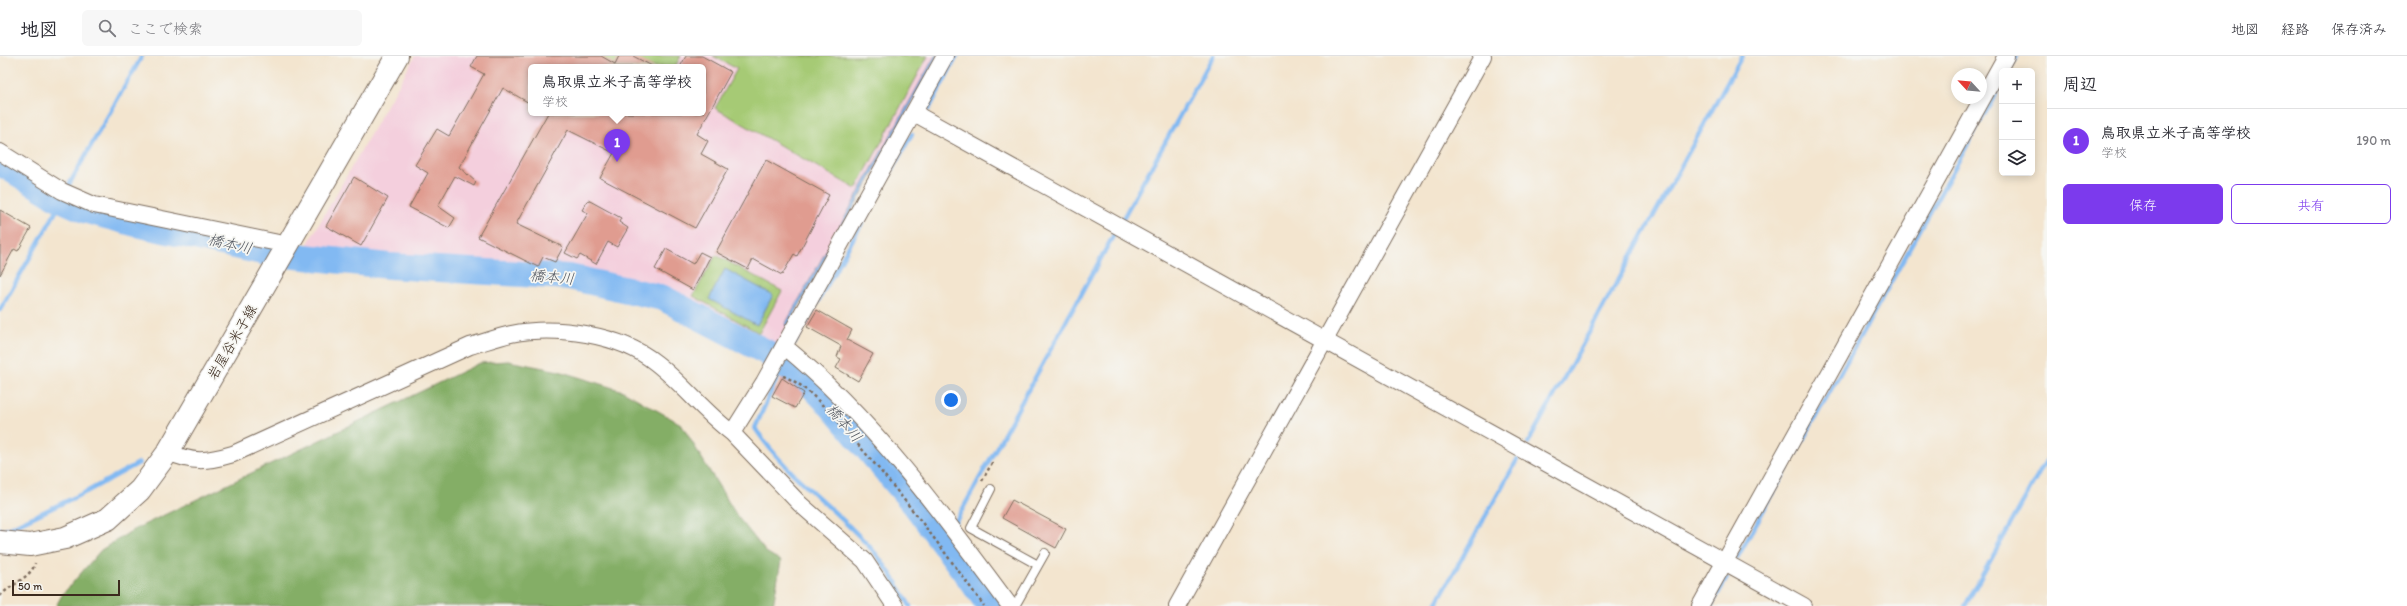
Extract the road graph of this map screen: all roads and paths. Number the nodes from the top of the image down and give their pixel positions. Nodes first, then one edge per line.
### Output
1 (397, 56) edge
2 (945, 56) edge
3 (1483, 56) edge
4 (2006, 56) edge
5 (914, 113) junction
6 (0, 152) edge
7 (283, 252) junction
8 (1324, 341) junction
9 (783, 348) junction
10 (771, 370) junction
11 (732, 433) junction
12 (168, 452) junction
13 (991, 489) dead end
14 (0, 542) edge
15 (38, 543) junction
16 (1045, 553) dead end
17 (1724, 561) junction
18 (1038, 565) junction
19 (0, 596) edge
20 (895, 606) edge
21 (984, 606) edge
22 (1010, 606) edge
23 (1015, 606) edge
24 (1177, 606) edge
25 (1700, 606) edge
26 (1804, 606) edge

1 - 7 main road, 岩屋谷米子線
2 - 5 street
3 - 8 street
4 - 17 street
5 - 8 street
5 - 9 street
6 - 7 street
7 - 12 main road, 岩屋谷米子線
8 - 17 street
8 - 24 street
9 - 10 street
9 - 22 street
10 - 11 street
10 - 21 path
11 - 12 street
11 - 20 street
12 - 15 main road, 岩屋谷米子線
13 - 18 lane
14 - 15 main road, 岩屋谷米子線
15 - 19 path
16 - 18 lane
17 - 25 street
17 - 26 street
18 - 23 lane

